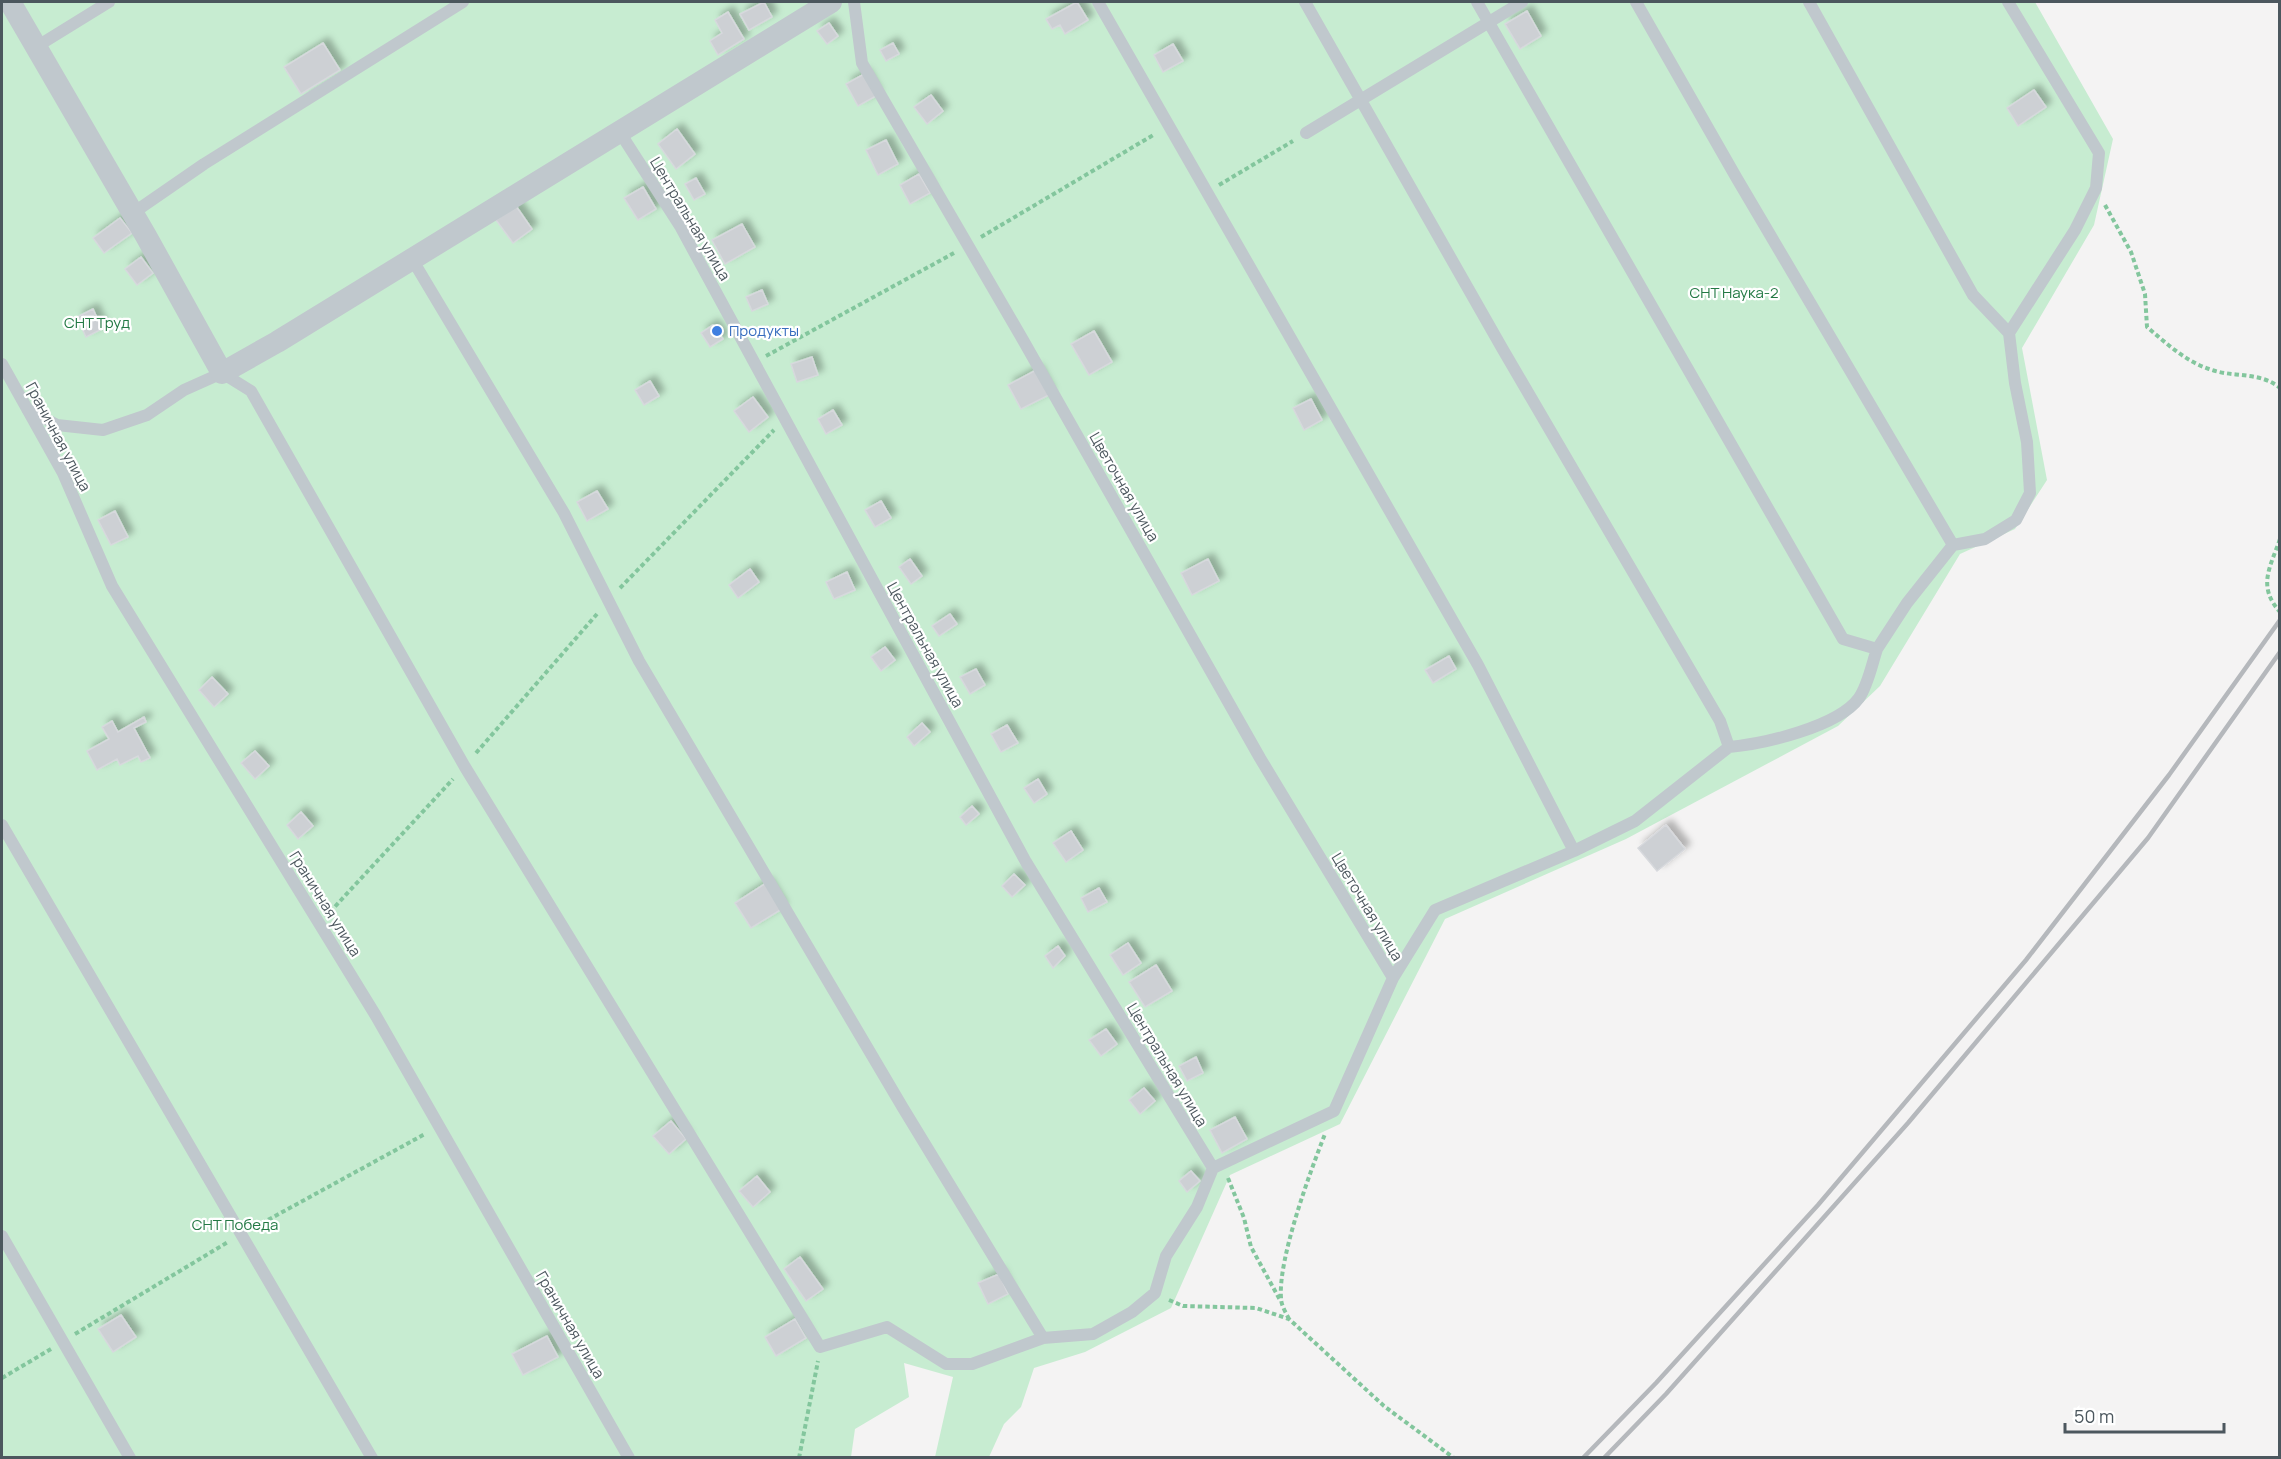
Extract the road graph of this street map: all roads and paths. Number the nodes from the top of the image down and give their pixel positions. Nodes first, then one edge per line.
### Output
1 (10, 2) edge
2 (109, 2) edge
3 (463, 2) edge
4 (831, 2) edge
5 (855, 2) edge
6 (1098, 2) edge
7 (1305, 2) edge
8 (1477, 2) edge
9 (1522, 2) edge
10 (1636, 2) edge
11 (1809, 2) edge
12 (2008, 2) edge
13 (1489, 22) junction
14 (36, 47) junction
15 (1361, 100) junction
16 (1169, 126) junction
17 (619, 131) junction
18 (1306, 134) joint
19 (2096, 188) junction
20 (1208, 192) junction
21 (133, 213) junction
22 (968, 245) junction
23 (412, 259) junction
24 (2008, 333) junction
25 (754, 363) junction
26 (2, 364) edge
27 (222, 373) junction
28 (2280, 388) edge
29 (27, 409) junction
30 (2280, 539) edge
31 (1953, 545) junction
32 (2280, 612) edge
33 (1877, 649) junction
34 (1730, 747) junction
35 (465, 767) junction
36 (2, 825) edge
37 (1574, 851) junction
38 (319, 923) junction
39 (1393, 978) junction
40 (1334, 1111) junction
41 (439, 1126) junction
42 (1213, 1168) junction
43 (242, 1234) junction
44 (2, 1236) edge
45 (1155, 1293) junction
46 (1281, 1300) junction
47 (1289, 1319) junction
48 (1043, 1338) junction
49 (62, 1342) junction
50 (820, 1347) junction
51 (2, 1378) edge
52 (130, 1458) edge
53 (372, 1458) edge
54 (629, 1458) edge
55 (799, 1458) edge
56 (1454, 1458) edge

1 - 14 street
2 - 14 lane
3 - 21 lane
4 - 17 street
5 - 22 lane, Цветочная улица
6 - 16 lane
7 - 15 lane
8 - 13 lane
9 - 13 lane
10 - 31 lane
11 - 24 lane
12 - 19 lane
13 - 15 lane
13 - 33 lane
14 - 21 street
15 - 18 lane
15 - 34 lane
16 - 20 lane
16 - 22 path
17 - 23 street
17 - 25 lane, Центральная улица
18 - 20 path
19 - 24 lane
19 - 28 path
20 - 37 lane
21 - 27 street
22 - 25 path
22 - 39 lane, Цветочная улица
23 - 27 street
23 - 48 lane
24 - 31 lane
25 - 42 lane, Центральная улица
26 - 29 lane, Граничная улица
27 - 29 lane
27 - 35 lane
29 - 38 lane, Граничная улица
30 - 32 path
31 - 33 lane
33 - 34 lane
34 - 37 lane
35 - 38 path
35 - 50 lane
36 - 43 lane
37 - 39 lane
38 - 41 lane, Граничная улица
39 - 40 lane
40 - 42 lane
40 - 46 path
41 - 43 path
41 - 54 lane, Граничная улица
42 - 45 lane
42 - 46 path
43 - 49 path
43 - 53 lane
44 - 49 lane
45 - 47 path
45 - 48 lane
46 - 47 path
47 - 56 path
48 - 50 lane
49 - 51 path
49 - 52 lane
50 - 55 path

